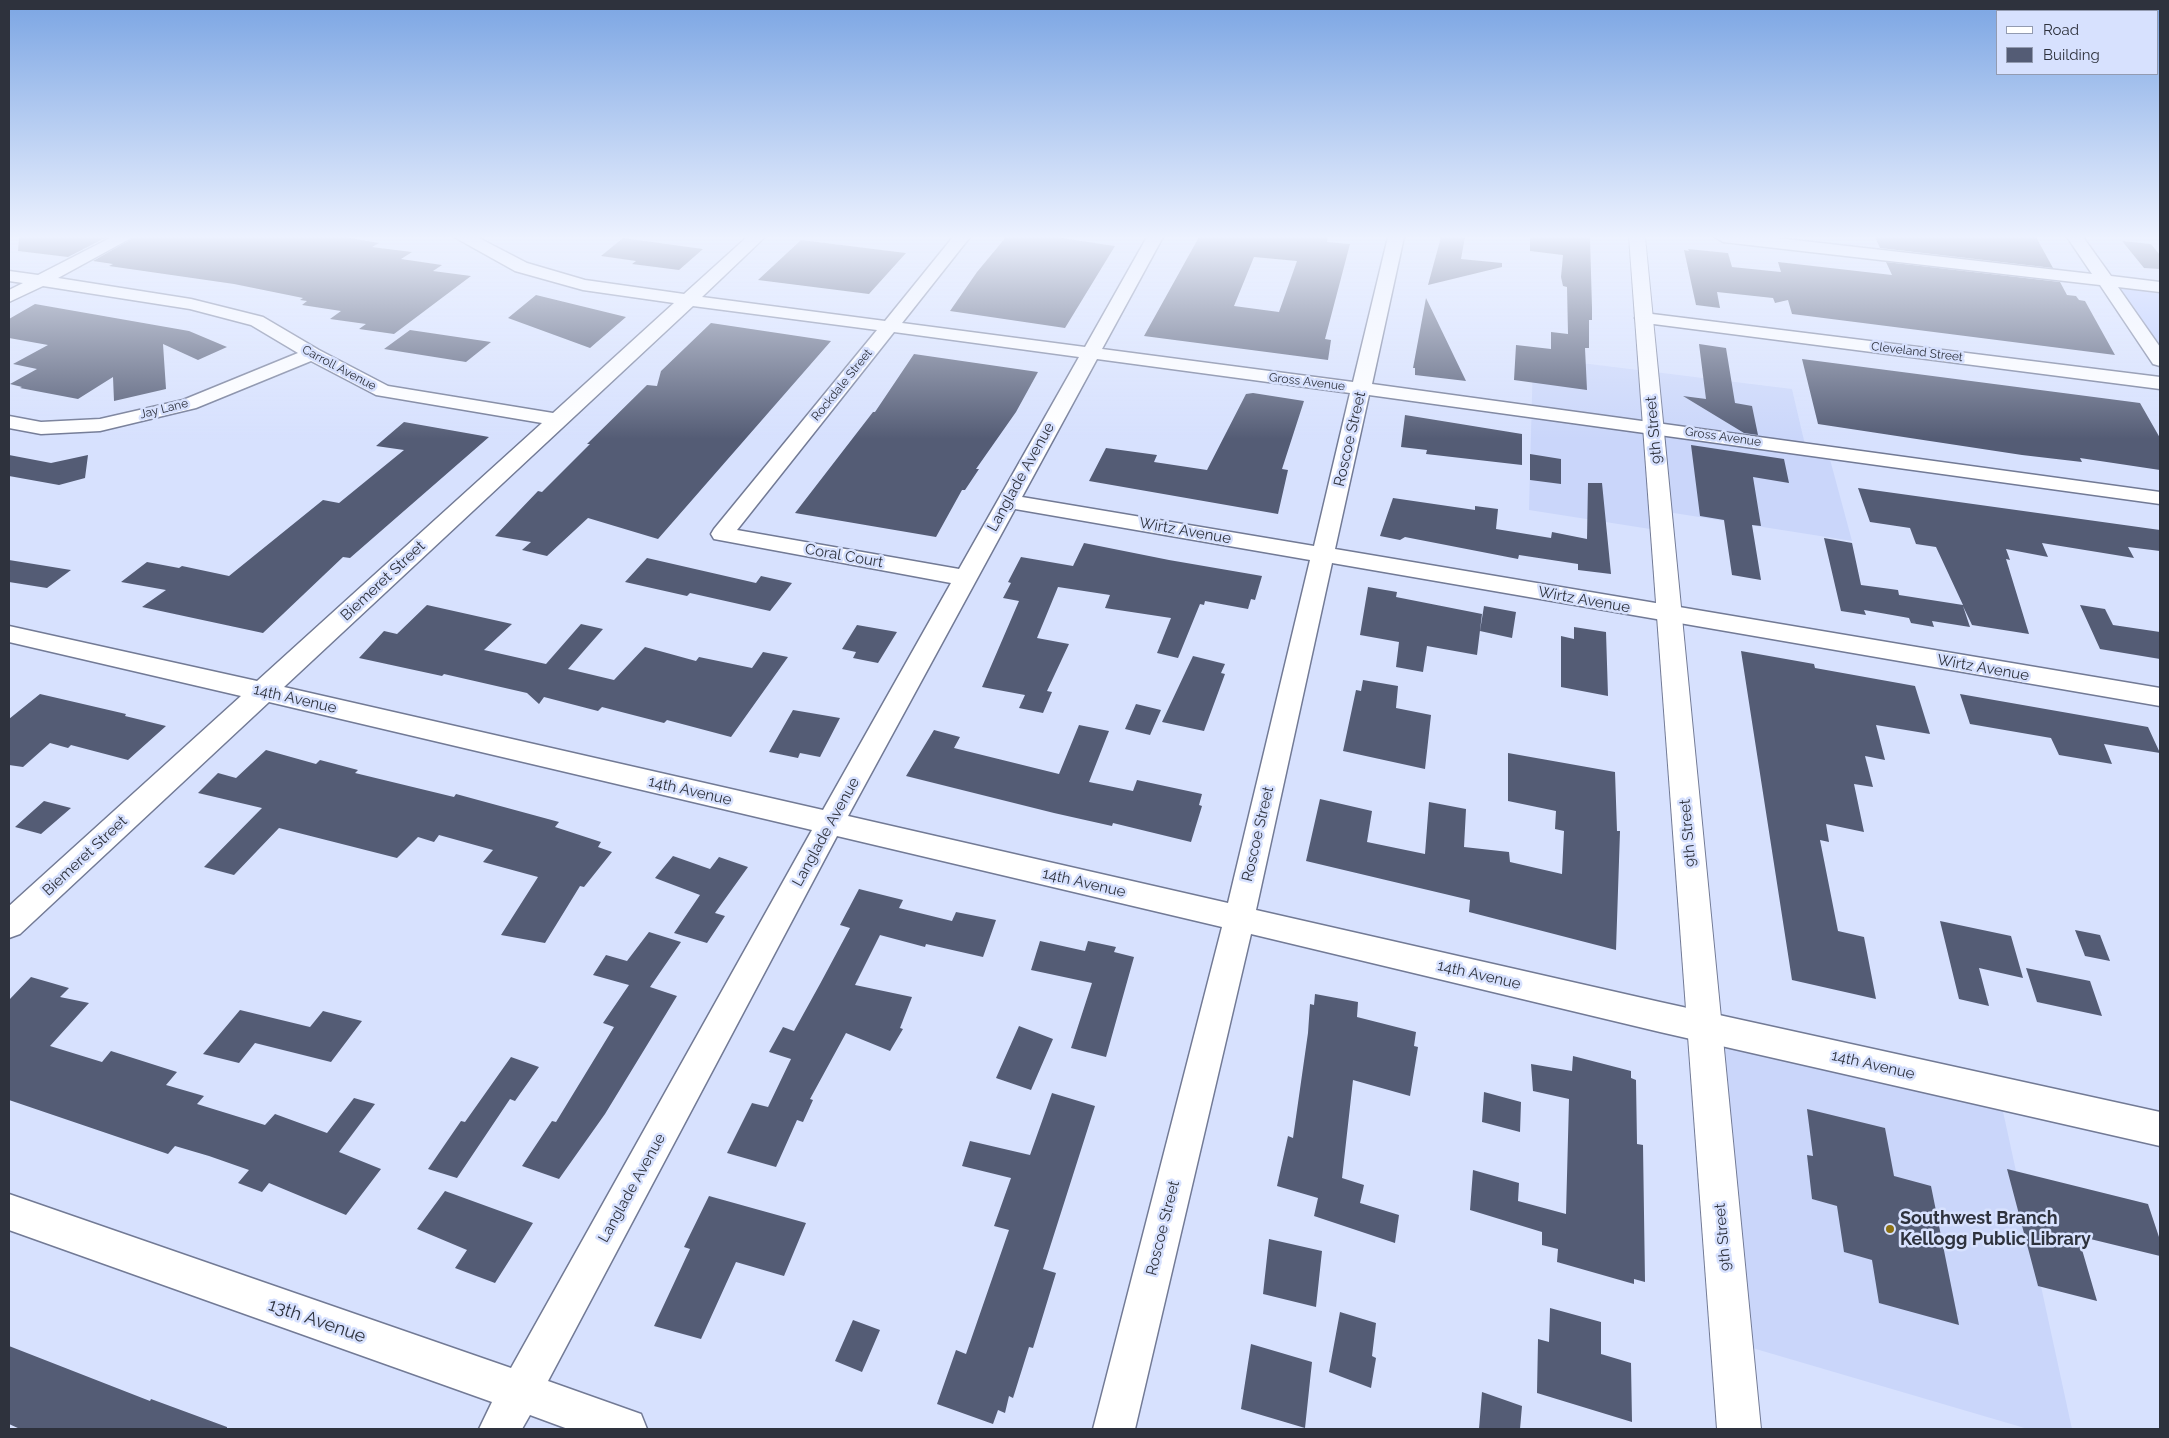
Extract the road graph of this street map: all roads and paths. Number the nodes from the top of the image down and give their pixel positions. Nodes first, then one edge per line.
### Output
1 (191, 304) edge
2 (684, 304) edge
3 (719, 304) edge
4 (908, 304) edge
5 (1117, 304) edge
6 (1381, 304) edge
7 (1643, 304) edge
8 (2122, 304) edge
9 (1644, 318) junction
10 (890, 327) junction
11 (1090, 353) junction
12 (312, 354) junction
13 (2160, 360) edge
14 (2160, 383) edge
15 (1361, 389) junction
16 (559, 420) junction
17 (9, 422) edge
18 (1654, 427) junction
19 (2160, 498) edge
20 (1008, 501) junction
21 (722, 534) joint
22 (1323, 555) junction
23 (966, 578) junction
24 (1670, 615) junction
25 (9, 634) edge
26 (264, 691) junction
27 (2160, 698) edge
28 (830, 823) junction
29 (1239, 919) junction
30 (9, 926) edge
31 (1704, 1027) junction
32 (2160, 1129) edge
33 (9, 1212) edge
34 (520, 1392) junction
35 (500, 1429) edge
36 (626, 1429) edge
37 (1114, 1429) edge
38 (1739, 1429) edge

1 - 12 street, Carroll Avenue
2 - 16 street, Biemeret Street
3 - 10 street, Gross Avenue
4 - 10 street, Rockdale Street
5 - 11 street, Langlade Avenue
6 - 15 street, Roscoe Street
7 - 9 street, 9th Street
8 - 13 street
9 - 14 street, Cleveland Street
9 - 18 street, 9th Street
10 - 11 street, Gross Avenue
10 - 21 street, Rockdale Street
11 - 15 street, Gross Avenue
11 - 20 street, Langlade Avenue
12 - 16 street, Carroll Avenue
12 - 17 street, Jay Lane
15 - 18 street, Gross Avenue
15 - 22 street, Roscoe Street
16 - 26 street, Biemeret Street
18 - 19 street, Gross Avenue
18 - 24 street, 9th Street
20 - 22 street, Wirtz Avenue
20 - 23 street, Langlade Avenue
21 - 23 street, Coral Court
22 - 24 street, Wirtz Avenue
22 - 29 street, Roscoe Street
23 - 28 street, Langlade Avenue
24 - 27 street, Wirtz Avenue
24 - 31 street, 9th Street
25 - 26 street, 14th Avenue
26 - 28 street, 14th Avenue
26 - 30 street, Biemeret Street
28 - 29 street, 14th Avenue
28 - 34 street, Langlade Avenue
29 - 31 street, 14th Avenue
29 - 37 street, Roscoe Street
31 - 32 street, 14th Avenue
31 - 38 street, 9th Street
33 - 34 street, 13th Avenue
34 - 35 street, Langlade Avenue
34 - 36 street, 13th Avenue

